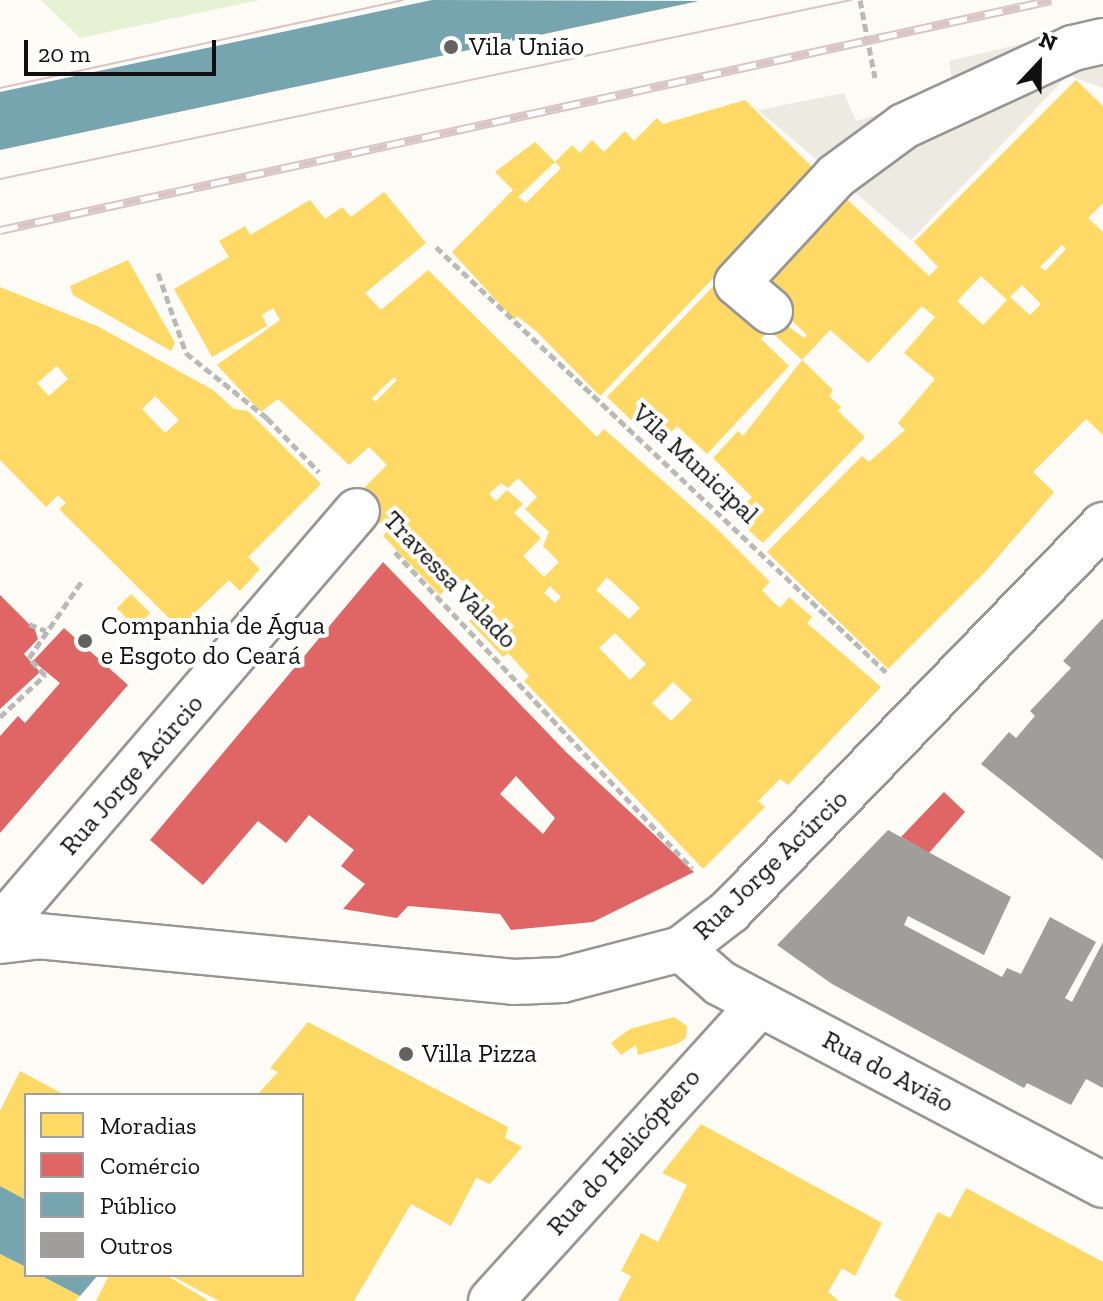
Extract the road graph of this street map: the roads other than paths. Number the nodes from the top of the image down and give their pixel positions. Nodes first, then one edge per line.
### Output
1 (1103, 41) edge
2 (770, 311) dead end
3 (357, 511) road end
4 (1103, 525) edge
5 (0, 927) edge
6 (0, 941) edge
7 (681, 949) junction
8 (759, 1005) junction
9 (1103, 1185) edge
10 (491, 1301) edge

1 - 2 street
3 - 5 street, Rua Jorge Acúrcio
4 - 7 street, Rua Jorge Acúrcio
6 - 7 street, Rua Jorge Acúrcio
7 - 8 street, Rua do Avião
8 - 9 street, Rua do Avião
8 - 10 street, Rua do Helicóptero

